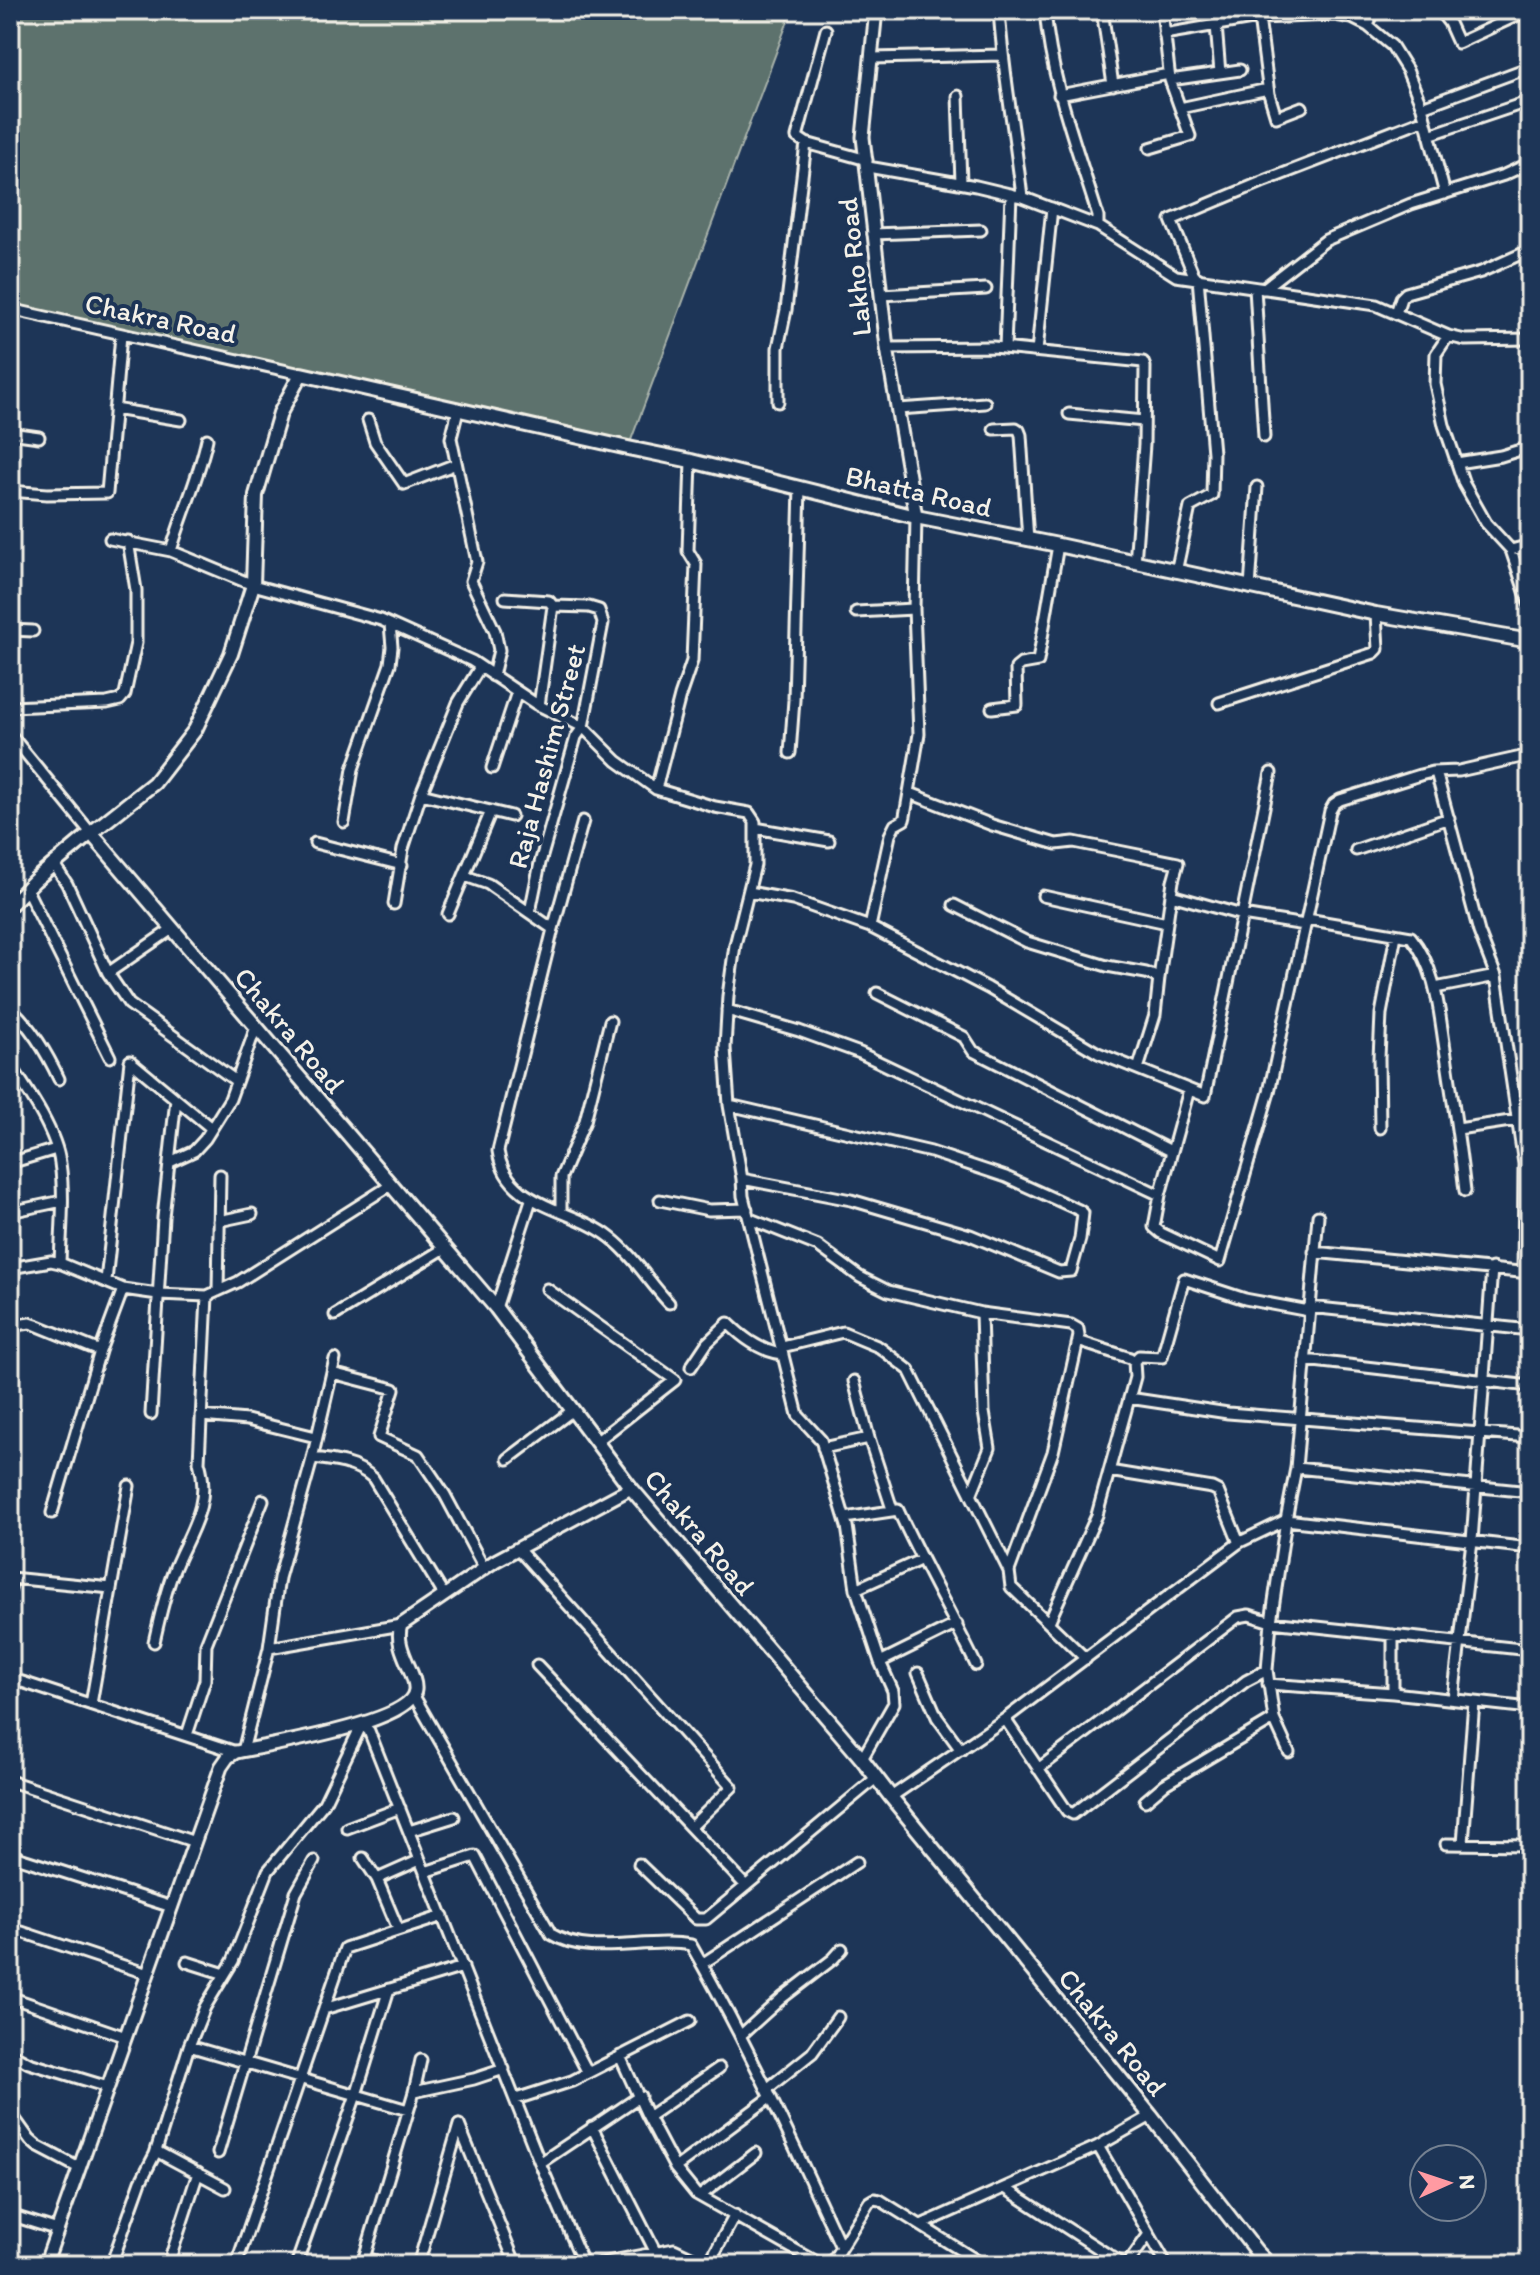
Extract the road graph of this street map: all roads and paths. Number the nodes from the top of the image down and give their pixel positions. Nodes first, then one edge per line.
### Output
1 (876, 10) edge
2 (999, 10) edge
3 (1045, 10) edge
4 (1102, 10) edge
5 (1162, 10) edge
6 (1374, 10) edge
7 (1439, 10) edge
8 (1529, 10) edge
9 (1258, 14) edge
10 (1216, 25) junction
11 (1368, 26) junction
12 (826, 30) dead end
13 (1164, 34) junction
14 (1002, 55) junction
15 (872, 58) junction
16 (1530, 67) edge
17 (1240, 70) dead end
18 (1220, 73) junction
19 (1170, 77) junction
20 (1113, 85) junction
21 (1268, 89) junction
22 (1059, 95) junction
23 (958, 96) dead end
24 (1530, 101) edge
25 (1302, 107) dead end
26 (1422, 107) junction
27 (1180, 108) junction
28 (1425, 119) junction
29 (1429, 135) junction
30 (806, 143) junction
31 (1150, 148) dead end
32 (1530, 163) edge
33 (867, 164) junction
34 (961, 183) junction
35 (1011, 194) junction
36 (1445, 194) junction
37 (1022, 197) junction
38 (1052, 208) junction
39 (1098, 226) junction
40 (981, 230) dead end
41 (873, 234) junction
42 (1530, 250) edge
43 (1196, 278) junction
44 (1259, 288) junction
45 (986, 289) dead end
46 (881, 295) junction
47 (10, 309) edge
48 (1396, 313) junction
49 (121, 335) junction
50 (1448, 336) junction
51 (1530, 339) edge
52 (887, 348) junction
53 (1005, 348) junction
54 (1037, 351) junction
55 (301, 374) junction
56 (778, 402) dead end
57 (985, 403) dead end
58 (114, 409) junction
59 (898, 409) junction
60 (458, 410) junction
61 (1069, 414) dead end
62 (181, 420) dead end
63 (368, 420) dead end
64 (1144, 421) junction
65 (994, 429) dead end
66 (10, 433) edge
67 (39, 437) dead end
68 (1264, 437) dead end
69 (207, 439) dead end
70 (1530, 447) edge
71 (691, 461) junction
72 (1457, 463) junction
73 (456, 464) junction
74 (800, 487) junction
75 (1257, 487) dead end
76 (10, 491) edge
77 (916, 517) junction
78 (110, 539) dead end
79 (1028, 540) junction
80 (128, 541) junction
81 (1058, 545) junction
82 (1530, 545) edge
83 (1511, 550) junction
84 (171, 551) junction
85 (1135, 563) junction
86 (1176, 572) junction
87 (253, 585) junction
88 (1250, 588) junction
89 (505, 598) dead end
90 (553, 606) junction
91 (1530, 606) edge
92 (914, 609) junction
93 (856, 612) dead end
94 (1376, 614) junction
95 (390, 624) junction
96 (10, 630) edge
97 (33, 631) dead end
98 (1530, 641) edge
99 (480, 667) junction
100 (493, 676) junction
101 (517, 692) junction
102 (1219, 703) dead end
103 (539, 706) junction
104 (10, 707) edge
105 (992, 708) dead end
106 (583, 727) junction
107 (10, 734) edge
108 (790, 753) dead end
109 (1530, 755) edge
110 (492, 768) dead end
111 (1436, 772) junction
112 (1271, 773) dead end
113 (656, 789) junction
114 (910, 793) junction
115 (421, 794) junction
116 (491, 811) junction
117 (511, 816) dead end
118 (1449, 818) junction
119 (583, 821) dead end
120 (344, 822) dead end
121 (755, 828) junction
122 (91, 833) junction
123 (829, 841) dead end
124 (315, 843) dead end
125 (1356, 850) dead end
126 (54, 864) junction
127 (402, 865) junction
128 (465, 876) junction
129 (26, 888) junction
130 (749, 892) junction
131 (1171, 895) junction
132 (1043, 896) dead end
133 (394, 904) dead end
134 (10, 905) edge
135 (954, 905) dead end
136 (530, 912) junction
137 (448, 914) dead end
138 (1242, 915) junction
139 (1306, 922) junction
140 (1167, 923) junction
141 (870, 927) junction
142 (172, 929) junction
143 (553, 929) junction
144 (1396, 935) junction
145 (108, 973) junction
146 (1496, 976) junction
147 (1159, 978) junction
148 (1435, 988) junction
149 (877, 993) dead end
150 (10, 1007) edge
151 (727, 1010) junction
152 (610, 1021) dead end
153 (256, 1027) junction
154 (110, 1057) dead end
155 (10, 1064) edge
156 (1138, 1069) junction
157 (59, 1079) dead end
158 (236, 1081) junction
159 (1189, 1090) junction
160 (176, 1099) junction
161 (729, 1105) junction
162 (1530, 1118) edge
163 (1517, 1120) junction
164 (211, 1128) junction
165 (1380, 1128) dead end
166 (1458, 1129) junction
167 (56, 1149) junction
168 (1171, 1151) junction
169 (170, 1162) junction
170 (10, 1163) edge
171 (220, 1175) dead end
172 (742, 1179) junction
173 (391, 1185) junction
174 (1465, 1191) dead end
175 (1160, 1195) junction
176 (531, 1200) junction
177 (660, 1200) dead end
178 (62, 1201) junction
179 (561, 1211) junction
180 (10, 1212) edge
181 (252, 1214) dead end
182 (748, 1214) junction
183 (1318, 1216) dead end
184 (219, 1221) junction
185 (445, 1248) junction
186 (1314, 1252) junction
187 (60, 1263) junction
188 (10, 1268) edge
189 (1492, 1268) junction
190 (1526, 1272) edge
191 (106, 1281) junction
192 (123, 1289) junction
193 (547, 1289) dead end
194 (218, 1291) junction
195 (158, 1294) junction
196 (207, 1296) junction
197 (669, 1303) dead end
198 (496, 1308) junction
199 (1309, 1309) junction
200 (981, 1313) junction
201 (335, 1315) dead end
202 (10, 1326) edge
203 (1488, 1326) junction
204 (1530, 1330) edge
205 (1078, 1341) junction
206 (782, 1350) junction
207 (100, 1351) junction
208 (335, 1359) dead end
209 (1305, 1360) junction
210 (1134, 1361) junction
211 (691, 1367) dead end
212 (332, 1373) junction
213 (854, 1381) dead end
214 (1484, 1381) junction
215 (1530, 1386) edge
216 (1129, 1398) junction
217 (573, 1410) junction
218 (151, 1414) dead end
219 (201, 1416) junction
220 (1301, 1417) junction
221 (1480, 1433) junction
222 (316, 1437) junction
223 (1530, 1437) edge
224 (869, 1438) junction
225 (596, 1442) junction
226 (823, 1448) junction
227 (312, 1458) junction
228 (508, 1459) dead end
229 (1296, 1468) junction
230 (1109, 1471) junction
231 (129, 1486) dead end
232 (1476, 1486) junction
233 (631, 1488) junction
234 (1530, 1492) edge
235 (971, 1495) junction
236 (263, 1500) dead end
237 (892, 1509) junction
238 (52, 1513) dead end
239 (845, 1518) junction
240 (1286, 1520) junction
241 (1472, 1541) junction
242 (1239, 1543) junction
243 (1530, 1548) edge
244 (518, 1549) junction
245 (920, 1560) junction
246 (484, 1568) junction
247 (1009, 1571) junction
248 (111, 1588) junction
249 (10, 1589) edge
250 (856, 1589) junction
251 (444, 1595) junction
252 (1049, 1622) junction
253 (1271, 1622) junction
254 (957, 1624) junction
255 (401, 1625) junction
256 (1393, 1635) junction
257 (154, 1642) dead end
258 (1459, 1643) junction
259 (269, 1648) junction
260 (1530, 1650) edge
261 (1086, 1659) junction
262 (880, 1662) junction
263 (537, 1665) dead end
264 (976, 1665) dead end
265 (1267, 1670) junction
266 (918, 1673) dead end
267 (10, 1678) edge
268 (1268, 1684) junction
269 (1393, 1693) junction
270 (414, 1696) junction
271 (1453, 1699) junction
272 (1474, 1702) junction
273 (91, 1704) junction
274 (1530, 1708) edge
275 (1005, 1719) junction
276 (1274, 1719) junction
277 (362, 1724) junction
278 (187, 1735) junction
279 (961, 1750) junction
280 (240, 1752) junction
281 (1289, 1752) dead end
282 (862, 1759) junction
283 (1038, 1769) junction
284 (876, 1778) junction
285 (10, 1781) edge
286 (891, 1797) junction
287 (1145, 1801) dead end
288 (400, 1808) junction
289 (454, 1817) dead end
290 (691, 1827) junction
291 (347, 1828) dead end
292 (409, 1831) junction
293 (195, 1842) junction
294 (1463, 1843) junction
295 (1446, 1844) dead end
296 (1530, 1845) edge
297 (10, 1855) edge
298 (363, 1858) dead end
299 (420, 1860) junction
300 (314, 1861) dead end
301 (857, 1862) dead end
302 (639, 1864) dead end
303 (425, 1872) junction
304 (377, 1879) junction
305 (746, 1886) junction
306 (172, 1907) junction
307 (443, 1916) junction
308 (10, 1928) edge
309 (398, 1929) junction
310 (842, 1949) dead end
311 (187, 1962) dead end
312 (702, 1964) junction
313 (463, 1967) junction
314 (148, 1974) junction
315 (225, 1974) junction
316 (389, 1989) junction
317 (10, 1997) edge
318 (324, 2009) junction
319 (838, 2017) dead end
320 (690, 2021) dead end
321 (740, 2036) junction
322 (126, 2037) junction
323 (189, 2046) junction
324 (10, 2053) edge
325 (620, 2056) junction
326 (421, 2060) dead end
327 (244, 2062) junction
328 (719, 2068) dead end
329 (504, 2069) junction
330 (588, 2073) junction
331 (299, 2079) junction
332 (108, 2087) junction
333 (414, 2092) junction
334 (769, 2093) junction
335 (356, 2095) junction
336 (640, 2096) junction
337 (516, 2099) junction
338 (408, 2110) junction
339 (10, 2112) edge
340 (1151, 2116) junction
341 (648, 2117) junction
342 (592, 2127) junction
343 (1098, 2146) junction
344 (156, 2151) junction
345 (218, 2153) dead end
346 (756, 2153) dead end
347 (540, 2163) junction
348 (79, 2168) junction
349 (675, 2168) junction
350 (198, 2173) junction
351 (225, 2188) dead end
352 (1005, 2188) junction
353 (700, 2196) junction
354 (10, 2215) edge
355 (735, 2215) junction
356 (921, 2225) junction
357 (58, 2230) junction
358 (1149, 2234) junction
359 (841, 2247) junction
360 (655, 2251) junction
361 (363, 2261) edge
362 (45, 2265) edge
363 (111, 2265) edge
364 (168, 2265) edge
365 (236, 2265) edge
366 (296, 2265) edge
367 (392, 2265) edge
368 (418, 2265) edge
369 (516, 2265) edge
370 (584, 2265) edge
371 (591, 2265) edge
372 (822, 2265) edge
373 (830, 2265) edge
374 (984, 2265) edge
375 (1125, 2265) edge
376 (1167, 2265) edge
377 (1270, 2265) edge

1 - 15 street, Lakho Road
2 - 14 street
3 - 22 street
4 - 20 street
5 - 13 street
6 - 11 street
7 - 8 street
9 - 10 street
9 - 11 street
9 - 21 street
10 - 13 street
10 - 18 street
11 - 26 street
12 - 30 street
13 - 19 street
14 - 15 street
14 - 37 street
15 - 33 street, Lakho Road
16 - 26 street
17 - 18 street
18 - 19 street
19 - 20 street
19 - 27 street
20 - 22 street
21 - 25 street
21 - 27 street
22 - 39 street
23 - 34 street
24 - 29 street
26 - 28 street
27 - 31 street
28 - 29 street
28 - 43 street
29 - 36 street
30 - 33 street
30 - 56 street
32 - 36 street
33 - 34 street
33 - 41 street, Lakho Road
34 - 35 street
35 - 37 street
35 - 53 street
36 - 44 street
37 - 38 street
38 - 39 street
38 - 54 street
39 - 43 street
40 - 41 street
41 - 46 street, Lakho Road
42 - 48 street
43 - 44 street
43 - 86 street
44 - 48 street
44 - 68 street
45 - 46 street
46 - 52 street, Lakho Road
47 - 49 street, Chakra Road
48 - 50 street
49 - 55 street, Chakra Road
49 - 58 street
50 - 51 street
50 - 72 street
52 - 53 street
52 - 59 street, Lakho Road
53 - 54 street
54 - 64 street
55 - 60 main road, Bhatta Road
55 - 87 main road
57 - 59 street
58 - 62 street
58 - 76 street
59 - 77 street, Lakho Road
60 - 71 main road, Bhatta Road
60 - 73 street
61 - 64 street
63 - 73 street
64 - 85 street
65 - 79 street
66 - 67 street
69 - 84 street
70 - 72 street
71 - 74 main road, Bhatta Road
71 - 113 street
72 - 83 street
73 - 100 street
74 - 77 main road, Bhatta Road
74 - 108 street
75 - 88 street
77 - 79 main road, Bhatta Road
77 - 92 street
78 - 80 street
79 - 81 main road, Bhatta Road
80 - 84 street
80 - 104 street
81 - 85 main road, Bhatta Road
81 - 105 street
82 - 83 street
83 - 91 street
84 - 87 street
85 - 86 main road, Bhatta Road
86 - 88 main road, Bhatta Road
87 - 95 street
87 - 122 main road
88 - 94 main road, Bhatta Road
89 - 90 street
90 - 103 street
90 - 106 street, Raja Hashim Street
92 - 93 street
92 - 114 street
94 - 98 main road, Bhatta Road
94 - 102 street
95 - 99 street
95 - 120 street
96 - 97 street
99 - 100 street
99 - 115 street
100 - 101 street
101 - 103 street
101 - 110 street
103 - 106 street
106 - 113 street
106 - 136 street, Raja Hashim Street
107 - 122 street
109 - 111 street
111 - 118 street
111 - 139 street
112 - 138 street
113 - 121 street
114 - 131 street
114 - 141 street
115 - 116 street
115 - 127 street
116 - 117 street
116 - 128 street
118 - 125 street
118 - 146 street
119 - 143 street
121 - 123 street
121 - 130 street
122 - 126 main road
122 - 142 main road, Chakra Road
124 - 127 street
126 - 129 main road
126 - 145 street
127 - 133 street
128 - 136 street
128 - 137 street
129 - 134 main road
129 - 154 street
130 - 141 street
130 - 151 street
131 - 138 street
131 - 140 street
132 - 140 street
135 - 147 street
136 - 143 street
138 - 139 street
138 - 159 street
139 - 144 street
139 - 175 street
140 - 147 street
141 - 156 street
142 - 145 street
142 - 153 main road, Chakra Road
143 - 176 street
144 - 148 street
144 - 165 street
145 - 158 street
146 - 148 street
146 - 163 street
147 - 156 street
148 - 166 street
149 - 168 street
150 - 157 street
151 - 161 street
151 - 175 street
152 - 179 street
153 - 158 street
153 - 173 main road, Chakra Road
155 - 167 street
156 - 159 street
158 - 164 street
159 - 168 street
160 - 164 street
160 - 169 street
160 - 191 street
161 - 172 street
161 - 172 street
162 - 163 street
163 - 166 street
163 - 190 street
164 - 169 street
166 - 174 street
167 - 170 street
167 - 178 street
168 - 175 street
169 - 195 street
171 - 184 street
172 - 182 street
173 - 185 main road, Chakra Road
173 - 194 street
176 - 179 street
176 - 198 street
177 - 182 street
178 - 180 street
178 - 187 street
179 - 197 street
181 - 184 street
182 - 200 street
182 - 206 street
183 - 186 street
184 - 194 street
185 - 198 main road, Chakra Road
185 - 201 street
186 - 189 street
186 - 199 street
187 - 188 street
187 - 191 street
189 - 190 street
189 - 203 street
191 - 192 street
192 - 195 street
192 - 207 street
193 - 225 street
194 - 196 street
195 - 196 street
195 - 218 street
196 - 219 street
198 - 217 main road, Chakra Road
199 - 203 street
199 - 209 street
199 - 210 street
200 - 205 street
200 - 235 street
202 - 207 street
203 - 204 street
203 - 214 street
205 - 210 street
205 - 247 street
206 - 211 street
206 - 226 street
206 - 235 street
207 - 238 street
208 - 212 street
209 - 214 street
209 - 220 street
210 - 216 street
212 - 222 street
212 - 246 street
213 - 224 street
214 - 215 street
214 - 221 street
216 - 220 street
216 - 230 street
217 - 225 main road, Chakra Road
217 - 228 street
219 - 222 street
219 - 257 street
220 - 221 street
220 - 229 street
221 - 223 street
221 - 232 street
222 - 227 street
224 - 226 street
224 - 237 street
225 - 233 main road, Chakra Road
226 - 239 street
227 - 251 street
227 - 259 street
229 - 232 street
229 - 240 street
230 - 242 street
230 - 252 street
231 - 248 street
232 - 234 street
232 - 241 street
233 - 244 street
233 - 282 main road, Chakra Road
235 - 247 street
236 - 278 street
237 - 239 street
237 - 245 street
239 - 250 street
240 - 241 street
240 - 242 street
240 - 253 street
241 - 243 street
241 - 258 street
242 - 261 street
244 - 246 street
244 - 290 street
245 - 250 street
245 - 254 street
246 - 251 street
247 - 252 street
248 - 249 street
248 - 273 street
250 - 262 street
251 - 255 street
252 - 261 street
253 - 256 street
253 - 265 street
253 - 283 street
254 - 262 street
254 - 264 street
255 - 259 street
255 - 270 street
256 - 258 street
256 - 269 street
258 - 260 street
258 - 271 street
259 - 280 street
261 - 275 street
262 - 282 street
263 - 290 street
265 - 268 street
265 - 283 street
266 - 279 street
267 - 273 street
268 - 269 street
268 - 276 street
269 - 271 street
270 - 277 street
270 - 312 street
271 - 272 street
272 - 274 street
272 - 294 street
273 - 278 street
275 - 279 street
275 - 283 street
276 - 281 street
276 - 287 street
277 - 280 street
277 - 288 street
277 - 315 street
278 - 280 street
279 - 286 street
280 - 293 street
282 - 284 main road, Chakra Road
284 - 286 main road, Chakra Road
284 - 305 street
285 - 293 street
286 - 340 main road, Chakra Road
288 - 291 street
288 - 292 street
289 - 292 street
290 - 305 street
292 - 299 street
293 - 306 street
294 - 295 street
294 - 296 street
297 - 306 street
298 - 304 street
299 - 303 street
299 - 304 street
300 - 327 street
301 - 312 street
302 - 305 street
303 - 307 street
303 - 330 street
304 - 309 street
306 - 314 street
307 - 309 street
307 - 313 street
308 - 314 street
309 - 318 street
310 - 321 street
311 - 315 street
312 - 321 street
313 - 316 street
313 - 329 street
314 - 322 street
315 - 323 street
316 - 318 street
316 - 335 street
317 - 322 street
318 - 331 street
319 - 334 street
320 - 325 street
321 - 334 street
322 - 332 street
323 - 327 street
323 - 344 street
324 - 332 street
325 - 330 street
325 - 336 street
326 - 333 street
327 - 331 street
327 - 345 street
328 - 341 street
329 - 333 street
329 - 337 street
330 - 337 street
331 - 335 street
331 - 365 street
332 - 348 street
333 - 338 street
334 - 349 street
334 - 359 street
335 - 338 street
335 - 366 street
336 - 341 street
336 - 342 street
337 - 347 street
338 - 361 street
339 - 348 street
340 - 343 street
340 - 377 main road, Chakra Road
341 - 349 street
342 - 347 street
342 - 360 street
343 - 352 street
343 - 358 street
344 - 350 street
344 - 363 street
346 - 353 street
347 - 370 street
348 - 357 street
349 - 353 street
350 - 351 street
350 - 364 street
352 - 356 street
352 - 375 street
353 - 355 street
354 - 357 street
355 - 360 street
355 - 372 street
356 - 359 street
356 - 374 street
357 - 362 street
358 - 375 street
358 - 376 street
359 - 373 street
360 - 371 street
361 - 367 street
368 - 369 street

